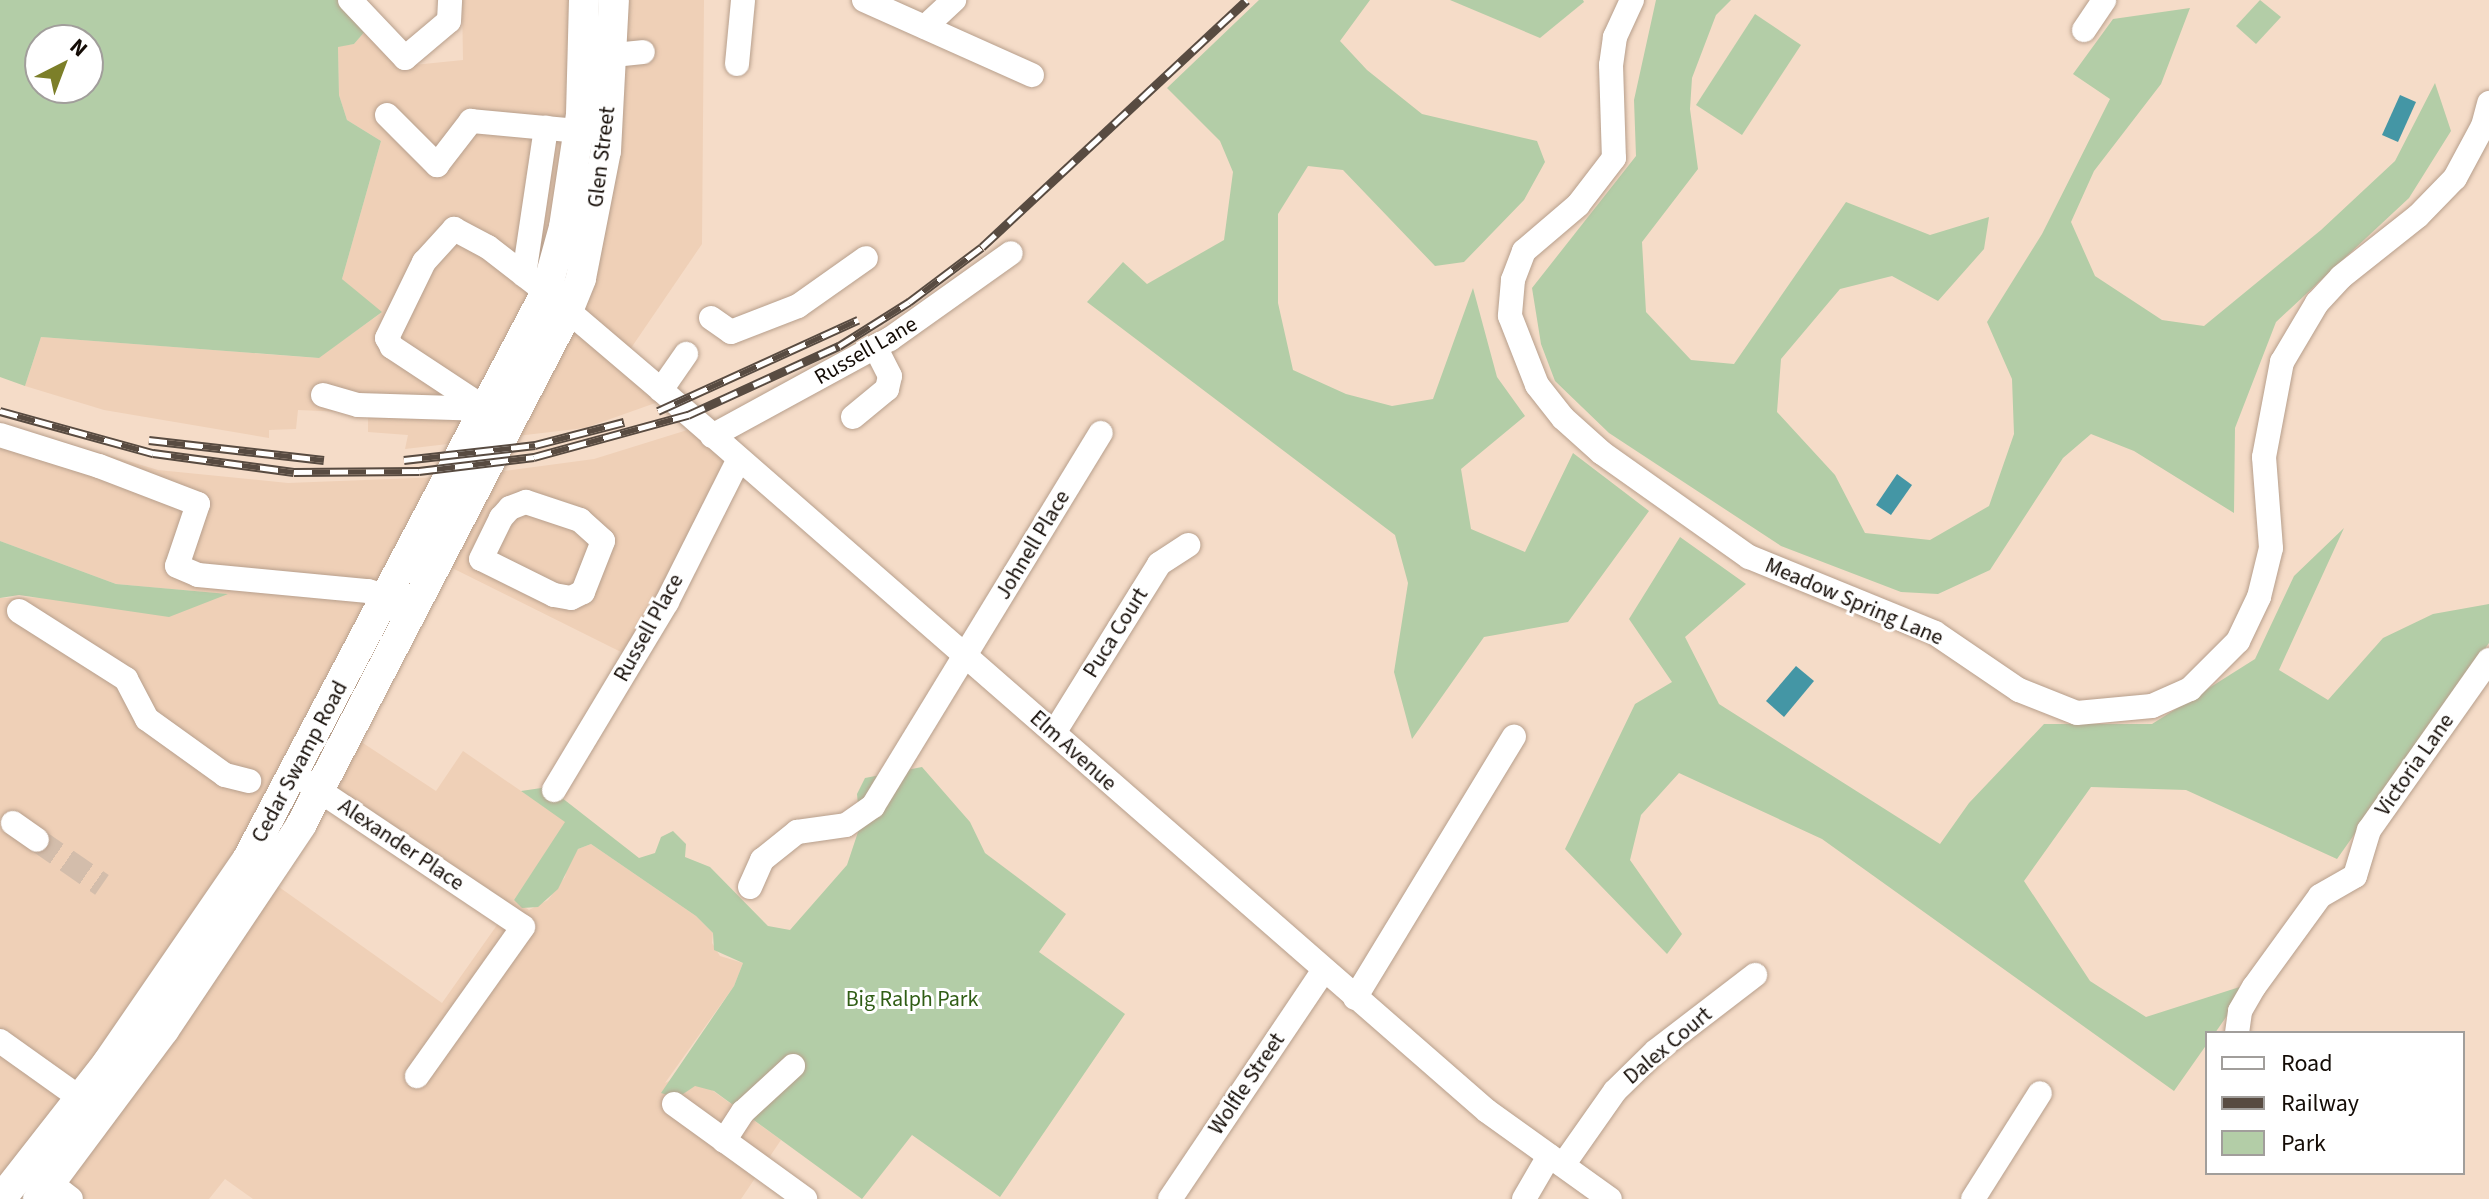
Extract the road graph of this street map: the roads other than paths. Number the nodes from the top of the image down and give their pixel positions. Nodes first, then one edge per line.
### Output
1 (350, 0) edge
2 (450, 0) edge
3 (584, 0) edge
4 (614, 0) edge
5 (743, 0) edge
6 (864, 0) edge
7 (954, 0) edge
8 (1632, 0) edge
9 (2104, 0) edge
10 (925, 27) junction
11 (2084, 30) dead end
12 (628, 54) junction
13 (583, 57) junction
14 (737, 64) dead end
15 (1032, 75) dead end
16 (2489, 103) edge
17 (387, 115) dead end
18 (546, 128) junction
19 (579, 131) junction
20 (1011, 253) dead end
21 (866, 258) dead end
22 (546, 292) junction
23 (711, 318) dead end
24 (875, 347) junction
25 (686, 354) dead end
26 (661, 390) junction
27 (323, 395) dead end
28 (486, 409) junction
29 (853, 417) dead end
30 (1101, 433) dead end
31 (0, 435) edge
32 (712, 436) junction
33 (738, 461) junction
34 (580, 520) joint
35 (1188, 545) dead end
36 (402, 600) junction
37 (19, 611) dead end
38 (965, 657) junction
39 (2489, 660) edge
40 (1054, 733) junction
41 (1514, 736) dead end
42 (296, 775) junction
43 (249, 781) dead end
44 (554, 790) dead end
45 (321, 792) junction
46 (13, 823) dead end
47 (37, 840) tunnel mouth
48 (238, 873) junction
49 (750, 887) dead end
50 (237, 925) junction
51 (1324, 970) junction
52 (1755, 975) dead end
53 (1355, 998) junction
54 (2237, 1031) edge
55 (0, 1041) edge
56 (793, 1066) dead end
57 (417, 1076) dead end
58 (2040, 1093) dead end
59 (674, 1104) dead end
60 (92, 1106) junction
61 (724, 1141) junction
62 (1556, 1161) junction
63 (47, 1187) edge
64 (1, 1199) edge
65 (805, 1199) edge
66 (1170, 1199) edge
67 (1524, 1199) edge
68 (1610, 1199) edge
69 (1973, 1199) edge

1 - 2 street
3 - 13 main road, Glen Street
4 - 12 main road, Glen Street
5 - 14 street
6 - 10 street
7 - 10 street
8 - 16 street, Meadow Spring Lane
9 - 11 street
10 - 15 street
12 - 13 street
12 - 22 main road, Glen Street
13 - 19 main road, Glen Street
17 - 18 street
18 - 19 street
18 - 22 street
19 - 22 main road, Glen Street
20 - 24 street, Russell Lane
21 - 23 street
22 - 26 street, Elm Avenue
22 - 28 main road, Cedar Swamp Road
22 - 28 street, Elm Avenue
22 - 36 main road, Cedar Swamp Road
24 - 29 street
24 - 32 street, Russell Lane
25 - 26 street
26 - 32 street, Elm Avenue
27 - 28 street
28 - 36 main road, Cedar Swamp Road
30 - 38 street, Johnell Place
31 - 36 street
32 - 33 street, Elm Avenue
33 - 38 street, Elm Avenue
33 - 44 street, Russell Place
34 - 34 street
35 - 40 street, Puca Court
36 - 42 main road, Cedar Swamp Road
36 - 45 main road, Cedar Swamp Road
37 - 43 street
38 - 40 street, Elm Avenue
38 - 49 street, Johnell Place
39 - 54 street, Victoria Lane
40 - 51 street, Elm Avenue
41 - 53 street
42 - 45 street, Alexander Place
42 - 48 main road, Cedar Swamp Road
45 - 50 main road, Cedar Swamp Road
45 - 57 street, Alexander Place
46 - 47 street
48 - 50 street
48 - 60 main road, Cedar Swamp Road
50 - 60 main road, Cedar Swamp Road
51 - 53 street, Elm Avenue
51 - 66 street, Wolfle Street
52 - 62 street, Dalex Court
53 - 62 street, Elm Avenue
55 - 60 street
56 - 61 street
58 - 69 street
59 - 61 street
60 - 63 main road, Cedar Swamp Road
61 - 65 street
62 - 67 street, Dalex Court
62 - 68 street, Elm Avenue
63 - 64 main road, Cedar Swamp Road

